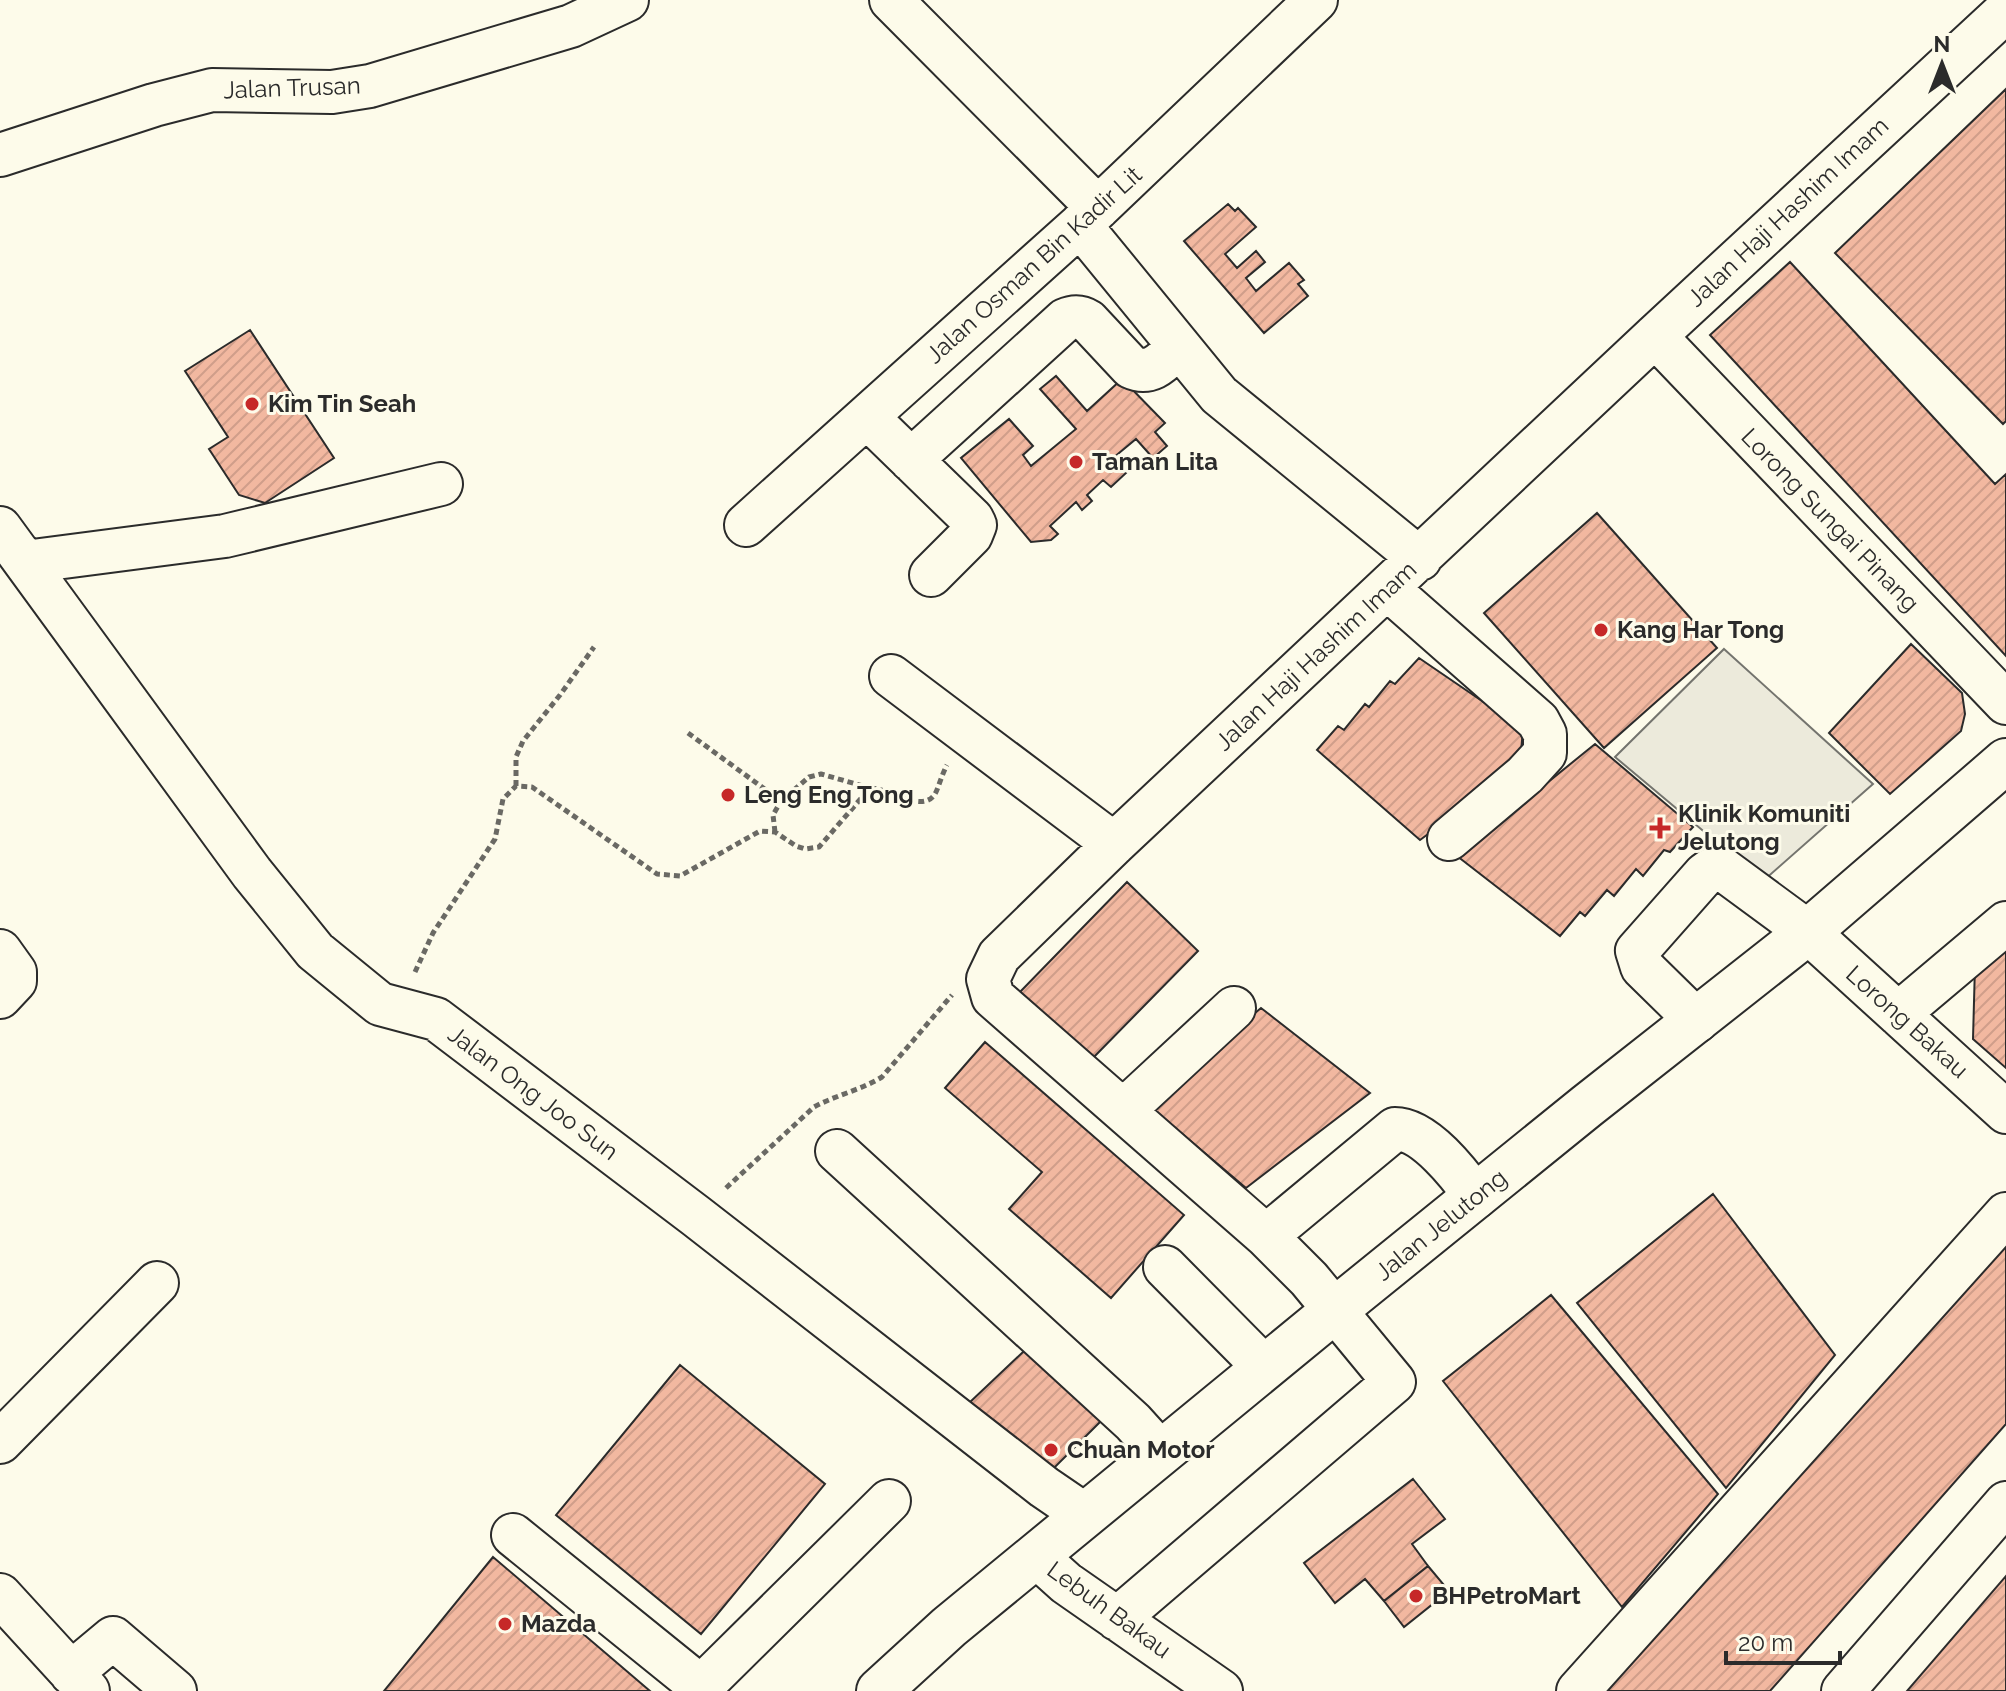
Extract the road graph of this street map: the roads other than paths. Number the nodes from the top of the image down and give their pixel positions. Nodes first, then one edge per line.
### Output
1 (627, 0) edge
2 (891, 0) edge
3 (1316, 0) edge
4 (2006, 11) edge
5 (0, 155) edge
6 (1089, 216) junction
7 (1655, 336) junction
8 (1179, 346) junction
9 (867, 417) junction
10 (911, 460) junction
11 (441, 484) dead end
12 (746, 525) dead end
13 (0, 528) edge
14 (1420, 559) junction
15 (25, 562) junction
16 (931, 575) dead end
17 (1388, 589) junction
18 (891, 676) dead end
19 (2006, 703) edge
20 (2006, 761) edge
21 (1449, 839) dead end
22 (1114, 844) junction
23 (2006, 923) edge
24 (1808, 932) junction
25 (0, 951) edge
26 (0, 997) edge
27 (1234, 1008) dead end
28 (1898, 1014) junction
29 (1697, 1021) junction
30 (1124, 1110) junction
31 (2006, 1112) edge
32 (837, 1151) dead end
33 (1476, 1197) junction
34 (2006, 1214) edge
35 (1266, 1236) junction
36 (1165, 1267) dead end
37 (157, 1283) dead end
38 (1335, 1310) junction
39 (1265, 1368) junction
40 (0, 1442) edge
41 (1161, 1453) junction
42 (889, 1501) dead end
43 (2006, 1503) edge
44 (1085, 1515) junction
45 (513, 1535) dead end
46 (1036, 1556) junction
47 (0, 1595) edge
48 (1117, 1619) junction
49 (79, 1682) edge
50 (699, 1689) edge
51 (175, 1691) edge
52 (879, 1691) edge
53 (1221, 1691) edge
54 (1578, 1691) edge
55 (1843, 1691) edge

1 - 5 street, Jalan Trusan
2 - 6 street
3 - 6 street, Jalan Osman Bin Kadir Lit
4 - 7 street, Jalan Haji Hashim Imam
6 - 8 street
6 - 9 street, Jalan Osman Bin Kadir Lit
7 - 14 street, Jalan Haji Hashim Imam
7 - 19 street, Lorong Sungai Pinang
8 - 10 street
8 - 14 street
9 - 10 street
9 - 12 street, Jalan Osman Bin Kadir Lit
10 - 16 street
11 - 15 street
13 - 15 street, Jalan Ong Joo Sun
14 - 17 street, Jalan Haji Hashim Imam
15 - 44 street, Jalan Ong Joo Sun
17 - 21 street
17 - 22 street, Jalan Haji Hashim Imam
18 - 22 street
20 - 24 main road, Jalan Jelutong
22 - 30 street, Jalan Haji Hashim Imam
23 - 28 street
24 - 28 street, Lorong Bakau
24 - 29 main road, Jalan Jelutong
24 - 29 street, Lorong Bakau
25 - 26 street
27 - 30 street
28 - 31 street, Lorong Bakau
29 - 33 main road, Jalan Jelutong
30 - 35 street
32 - 41 street
33 - 35 street
33 - 38 main road, Jalan Jelutong
34 - 54 street
35 - 38 street
36 - 39 street
37 - 40 street
38 - 39 main road, Jalan Jelutong
38 - 48 street
39 - 41 main road, Jalan Jelutong
41 - 44 main road, Jalan Jelutong
42 - 50 street
43 - 55 street
44 - 46 main road, Jalan Jelutong
45 - 50 street
46 - 48 street, Lebuh Bakau
46 - 52 main road, Jalan Jelutong
47 - 49 street
48 - 53 street, Lebuh Bakau
49 - 51 street

